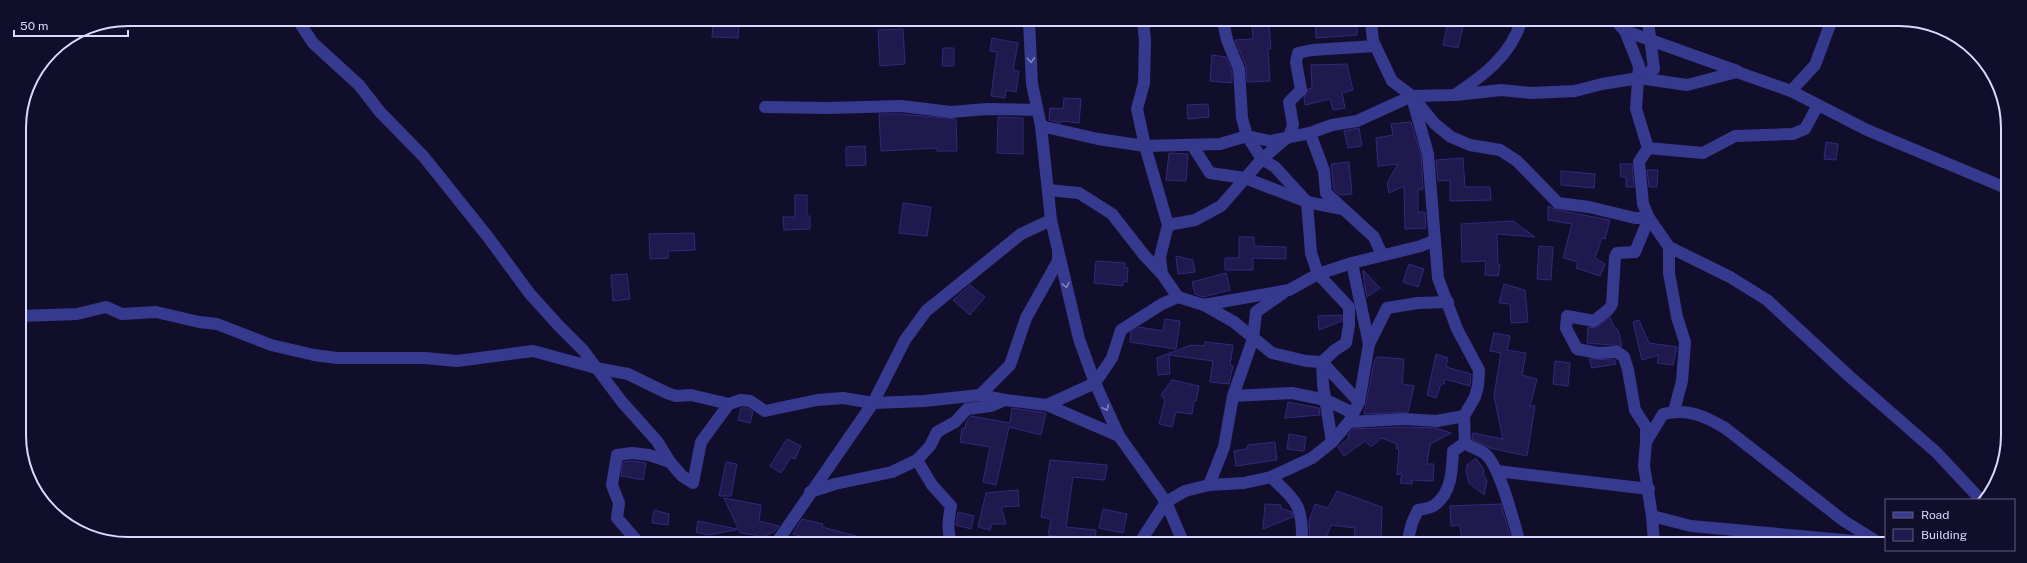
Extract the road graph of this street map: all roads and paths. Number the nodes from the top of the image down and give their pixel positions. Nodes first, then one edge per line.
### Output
1 (302, 26) edge
2 (1029, 26) edge
3 (1144, 26) edge
4 (1148, 26) edge
5 (1224, 26) edge
6 (1371, 26) edge
7 (1520, 26) edge
8 (1648, 26) edge
9 (1830, 26) edge
10 (1621, 27) edge
11 (1145, 40) junction
12 (1650, 41) junction
13 (1376, 46) junction
14 (1737, 72) junction
15 (1638, 78) junction
16 (1790, 91) junction
17 (1455, 95) junction
18 (1412, 96) junction
19 (1818, 105) junction
20 (766, 107) dead end
21 (1037, 110) junction
22 (1041, 126) junction
23 (1310, 133) junction
24 (1247, 136) junction
25 (1289, 136) junction
26 (1192, 145) junction
27 (1145, 146) junction
28 (1648, 148) junction
29 (1262, 158) junction
30 (1245, 178) junction
31 (2001, 186) edge
32 (1048, 190) junction
33 (1307, 202) junction
34 (1342, 209) junction
35 (1649, 218) junction
36 (1051, 220) junction
37 (1168, 224) junction
38 (1435, 240) junction
39 (1058, 247) junction
40 (1670, 247) junction
41 (1382, 255) junction
42 (1352, 262) junction
43 (1162, 274) junction
44 (1318, 274) junction
45 (1289, 290) junction
46 (1178, 298) junction
47 (1448, 302) junction
48 (1204, 305) junction
49 (26, 316) edge
50 (1253, 339) junction
51 (1369, 344) junction
52 (1322, 362) junction
53 (596, 368) junction
54 (1095, 383) junction
55 (980, 395) junction
56 (1234, 396) junction
57 (1005, 400) junction
58 (1326, 400) junction
59 (873, 402) junction
60 (1359, 402) junction
61 (729, 404) junction
62 (1047, 405) junction
63 (1674, 411) junction
64 (1464, 416) junction
65 (1351, 418) junction
66 (1119, 436) junction
67 (1332, 442) junction
68 (1646, 442) junction
69 (1465, 443) junction
70 (917, 460) junction
71 (670, 462) junction
72 (1497, 471) junction
73 (1270, 477) junction
74 (1209, 485) junction
75 (1649, 489) junction
76 (810, 492) junction
77 (1979, 498) edge
78 (1166, 502) junction
79 (1652, 516) junction
80 (634, 537) edge
81 (780, 537) edge
82 (951, 537) edge
83 (1143, 537) edge
84 (1181, 537) edge
85 (1302, 537) edge
86 (1408, 537) edge
87 (1518, 537) edge
88 (1654, 537) edge
89 (1814, 537) edge
90 (1871, 537) edge

1 - 53 street
2 -> 21 street
3 - 11 street
4 - 11 street
5 - 24 street
6 - 13 street
7 - 17 street
8 - 12 street
9 - 16 street
10 - 12 street
10 - 15 street
11 - 27 street
12 - 14 street
12 - 15 street
13 - 18 street
13 - 25 street
14 - 15 street
14 - 16 street
15 - 17 street
15 - 28 street
16 - 19 street
17 - 18 street
18 - 23 street
18 - 35 street
18 - 38 street
19 - 28 street
19 - 31 street
20 - 21 street
21 - 22 street
22 - 27 street
22 - 32 street
23 - 25 street
23 - 34 street
24 - 25 street
24 - 26 street
24 - 29 street
25 - 29 street
26 - 27 street
26 - 30 street
27 - 37 street
28 - 35 street
29 - 30 street
29 - 33 street
30 - 33 street
30 - 37 street
32 - 36 street
32 - 43 street
33 - 34 street
33 - 44 street
34 - 41 street
35 - 40 street
35 - 68 street
36 - 39 street
36 - 59 street
37 - 43 street
38 - 41 street
38 - 47 street
39 -> 54 street
39 - 55 street
40 - 63 street
40 - 77 street
41 - 42 street
42 - 44 street
42 - 51 street
43 - 46 street
44 - 45 street
44 - 52 street
45 - 48 street
45 - 50 street
46 - 48 street
46 - 54 street
47 - 51 street
47 - 64 street
48 - 50 street
49 - 53 street
50 - 52 street
50 - 56 street
51 - 60 street
52 - 58 street
52 - 60 street
53 - 61 street
53 - 71 street
54 - 62 street
54 -> 66 street
55 - 57 street
55 - 59 street
56 - 58 street
56 - 74 street
57 - 62 street
57 - 70 street
58 - 65 street
58 - 67 street
59 - 61 street
59 - 76 street
60 - 65 street
61 - 71 street
62 - 66 street
63 - 68 street
63 - 90 street
64 - 65 street
64 - 69 street
65 - 67 street
66 - 78 street
67 - 73 street
68 - 75 street
69 - 72 street
69 - 86 street
70 - 76 street
70 - 82 street
71 - 80 street
72 - 75 street
72 - 87 street
73 - 74 street
73 - 85 street
74 - 78 street
75 - 79 street
76 - 81 street
78 - 83 street
78 - 84 street
79 - 88 street
79 - 89 street

